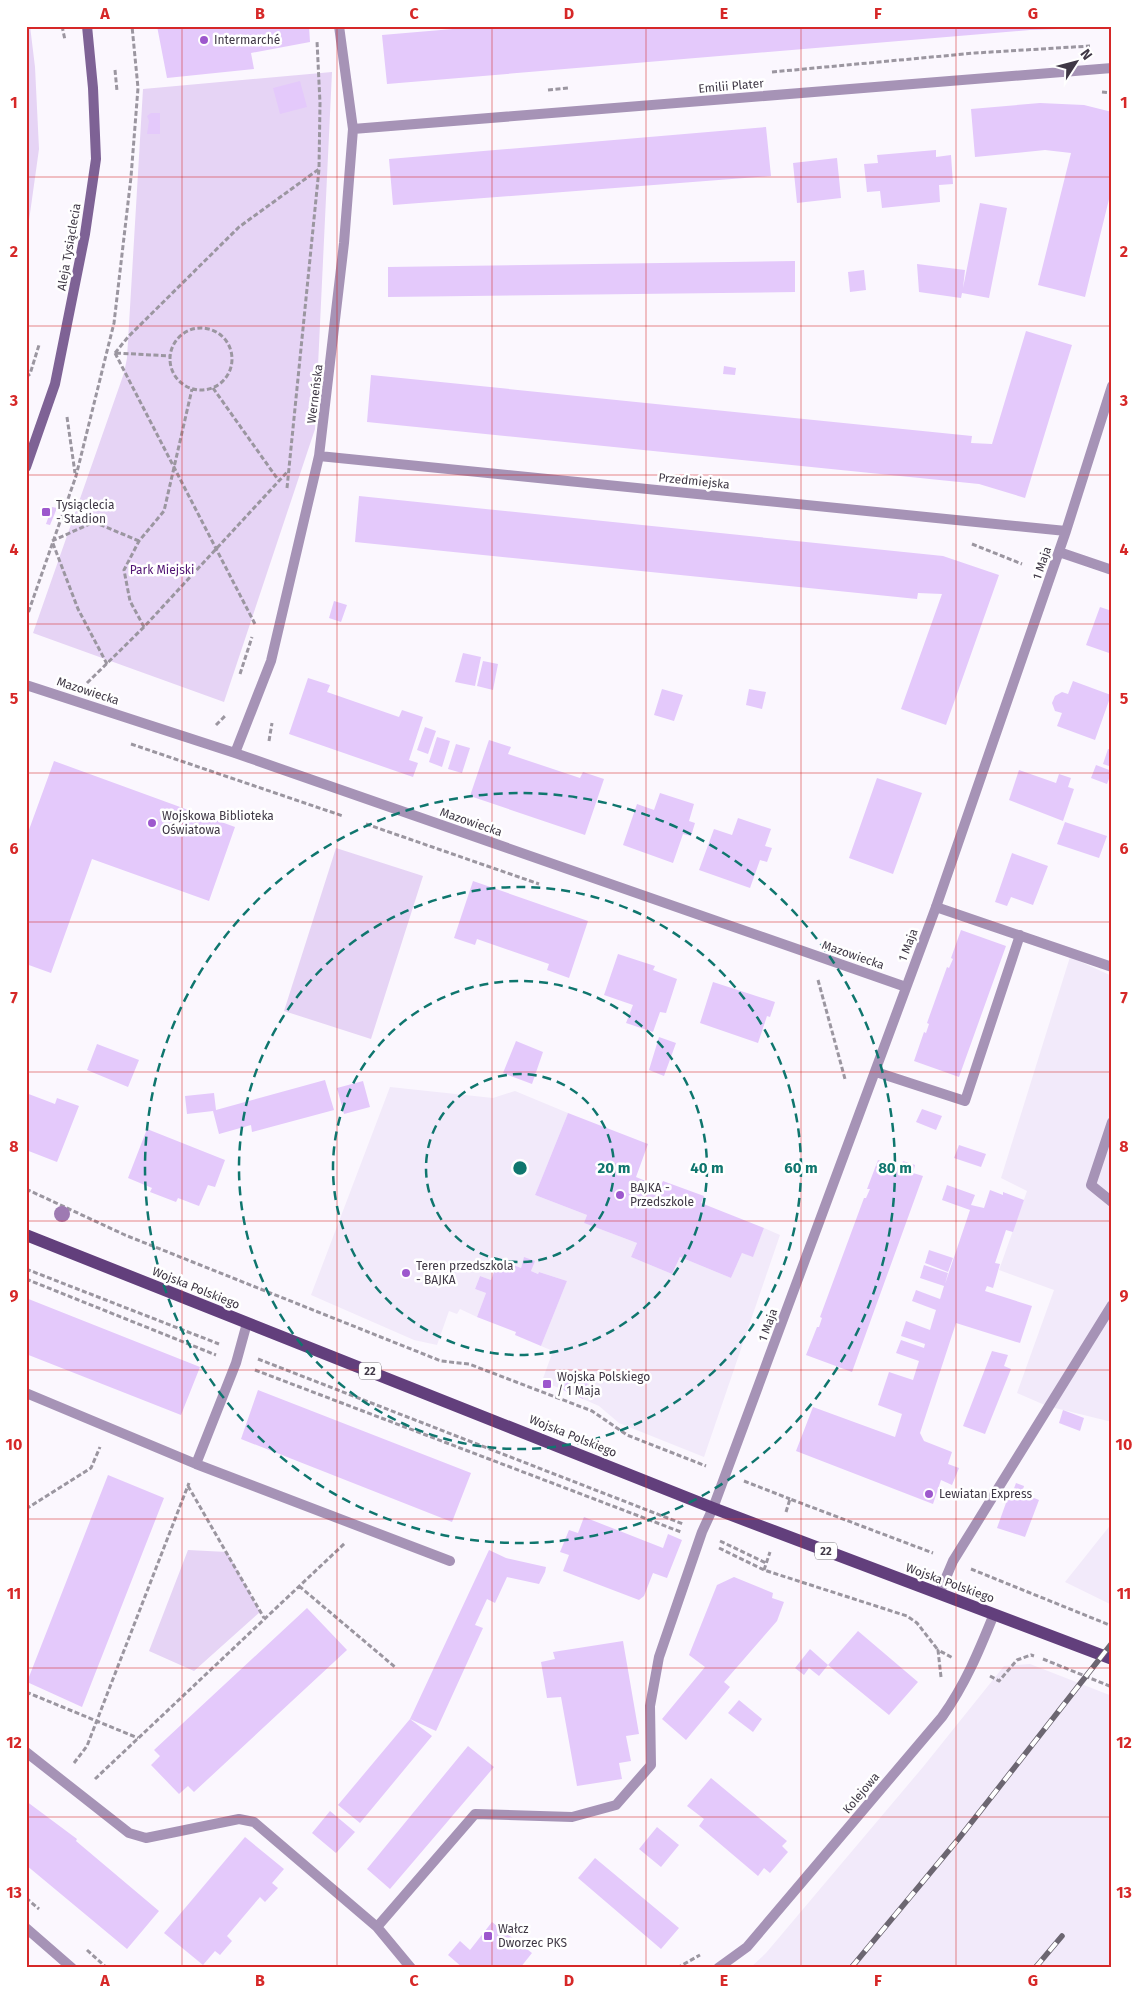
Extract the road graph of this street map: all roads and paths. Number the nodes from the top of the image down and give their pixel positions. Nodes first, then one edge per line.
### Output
1 (62, 26) edge
2 (87, 26) edge
3 (132, 26) edge
4 (339, 26) edge
5 (317, 36) dead end
6 (66, 46) dead end
7 (1092, 46) dead end
8 (1112, 68) edge
9 (770, 72) dead end
10 (576, 87) dead end
11 (547, 90) dead end
12 (1095, 91) dead end
13 (1112, 93) edge
14 (353, 128) junction
15 (319, 169) junction
16 (41, 338) dead end
17 (115, 353) junction
18 (170, 356) junction
19 (26, 377) edge
20 (1112, 386) edge
21 (213, 388) junction
22 (192, 389) junction
23 (319, 456) junction
24 (26, 467) edge
25 (174, 467) junction
26 (280, 482) junction
27 (1066, 531) junction
28 (52, 541) junction
29 (139, 542) junction
30 (966, 542) dead end
31 (217, 550) junction
32 (1059, 552) junction
33 (1022, 564) dead end
34 (1112, 570) edge
35 (26, 619) edge
36 (144, 627) junction
37 (106, 664) junction
38 (239, 678) dead end
39 (26, 685) edge
40 (94, 688) dead end
41 (228, 712) dead end
42 (274, 716) dead end
43 (213, 726) dead end
44 (123, 741) dead end
45 (273, 748) dead end
46 (235, 753) junction
47 (349, 818) dead end
48 (358, 821) dead end
49 (548, 887) dead end
50 (936, 907) junction
51 (1020, 935) junction
52 (1112, 966) edge
53 (827, 982) dead end
54 (906, 986) junction
55 (876, 1072) junction
56 (845, 1079) dead end
57 (1112, 1122) edge
58 (26, 1189) edge
59 (1112, 1202) edge
60 (26, 1234) edge
61 (26, 1269) edge
62 (26, 1279) edge
63 (1112, 1305) edge
64 (247, 1323) junction
65 (240, 1352) junction
66 (236, 1363) junction
67 (26, 1393) edge
68 (109, 1427) junction
69 (196, 1464) junction
70 (726, 1474) junction
71 (188, 1485) junction
72 (790, 1499) dead end
73 (713, 1508) junction
74 (26, 1510) edge
75 (362, 1528) junction
76 (701, 1536) junction
77 (953, 1561) junction
78 (450, 1562) dead end
79 (766, 1563) dead end
80 (299, 1586) junction
81 (939, 1594) junction
82 (994, 1614) junction
83 (264, 1618) junction
84 (1112, 1626) edge
85 (938, 1650) dead end
86 (1112, 1659) edge
87 (1017, 1660) dead end
88 (395, 1667) dead end
89 (1112, 1686) edge
90 (26, 1692) edge
91 (97, 1721) junction
92 (138, 1738) junction
93 (26, 1752) edge
94 (61, 1780) junction
95 (80, 1794) junction
96 (377, 1927) junction
97 (26, 1928) edge
98 (72, 1968) edge
99 (412, 1968) edge
100 (718, 1968) edge

1 - 6 path
2 - 24 street, Aleja Tysiąclecia
3 - 28 path
4 - 14 street, Werneńska
5 - 15 path
7 - 9 path
8 - 14 street, Emilii Plater
10 - 11 path
12 - 13 path
14 - 23 street, Werneńska
15 - 17 path
15 - 26 path
16 - 19 path
17 - 18 path
17 - 25 path
18 - 21 path
18 - 22 path
20 - 27 street, 1 Maja
21 - 22 path
21 - 26 path
22 - 25 path
23 - 27 street, Przedmiejska
23 - 46 street, Werneńska
25 - 29 path
25 - 31 path
26 - 31 path
27 - 32 street, 1 Maja
28 - 29 path
28 - 35 path
28 - 37 path
29 - 36 path
30 - 33 path
31 - 36 path
31 - 38 path
32 - 34 street
32 - 50 street, 1 Maja
36 - 37 path
37 - 40 path
39 - 46 street, Mazowiecka
41 - 43 path
42 - 45 path
44 - 47 path
46 - 54 street, Mazowiecka
48 - 49 path
50 - 51 street
50 - 54 street, 1 Maja
51 - 52 street
51 - 55 street
53 - 56 path
54 - 55 street, 1 Maja
55 - 70 street, 1 Maja
57 - 59 street
58 - 70 path
60 - 64 main road, Wojska Polskiego / 22
61 - 65 path
62 - 66 path
63 - 77 street
64 - 65 street
64 - 73 main road, Wojska Polskiego / 22
65 - 66 street
65 - 76 path
66 - 69 street
66 - 76 path
67 - 68 street
68 - 69 street
68 - 74 path
69 - 71 path
69 - 75 street
70 - 72 path
70 - 73 street, 1 Maja
71 - 83 path
71 - 91 path
73 - 76 street, 1 Maja
73 - 81 main road, Wojska Polskiego / 22
75 - 78 street
75 - 80 path
76 - 79 path
76 - 85 path
76 - 96 street, 1 Maja
77 - 81 street
77 - 84 path
80 - 83 path
80 - 88 path
81 - 82 main road, Wojska Polskiego / 22
82 - 86 main road, Wojska Polskiego / 22
82 - 100 street, Kolejowa
83 - 92 path
87 - 89 path
90 - 91 path
91 - 92 path
91 - 94 path
92 - 95 path
93 - 94 street
94 - 95 street
95 - 96 street
96 - 99 street
97 - 98 street

